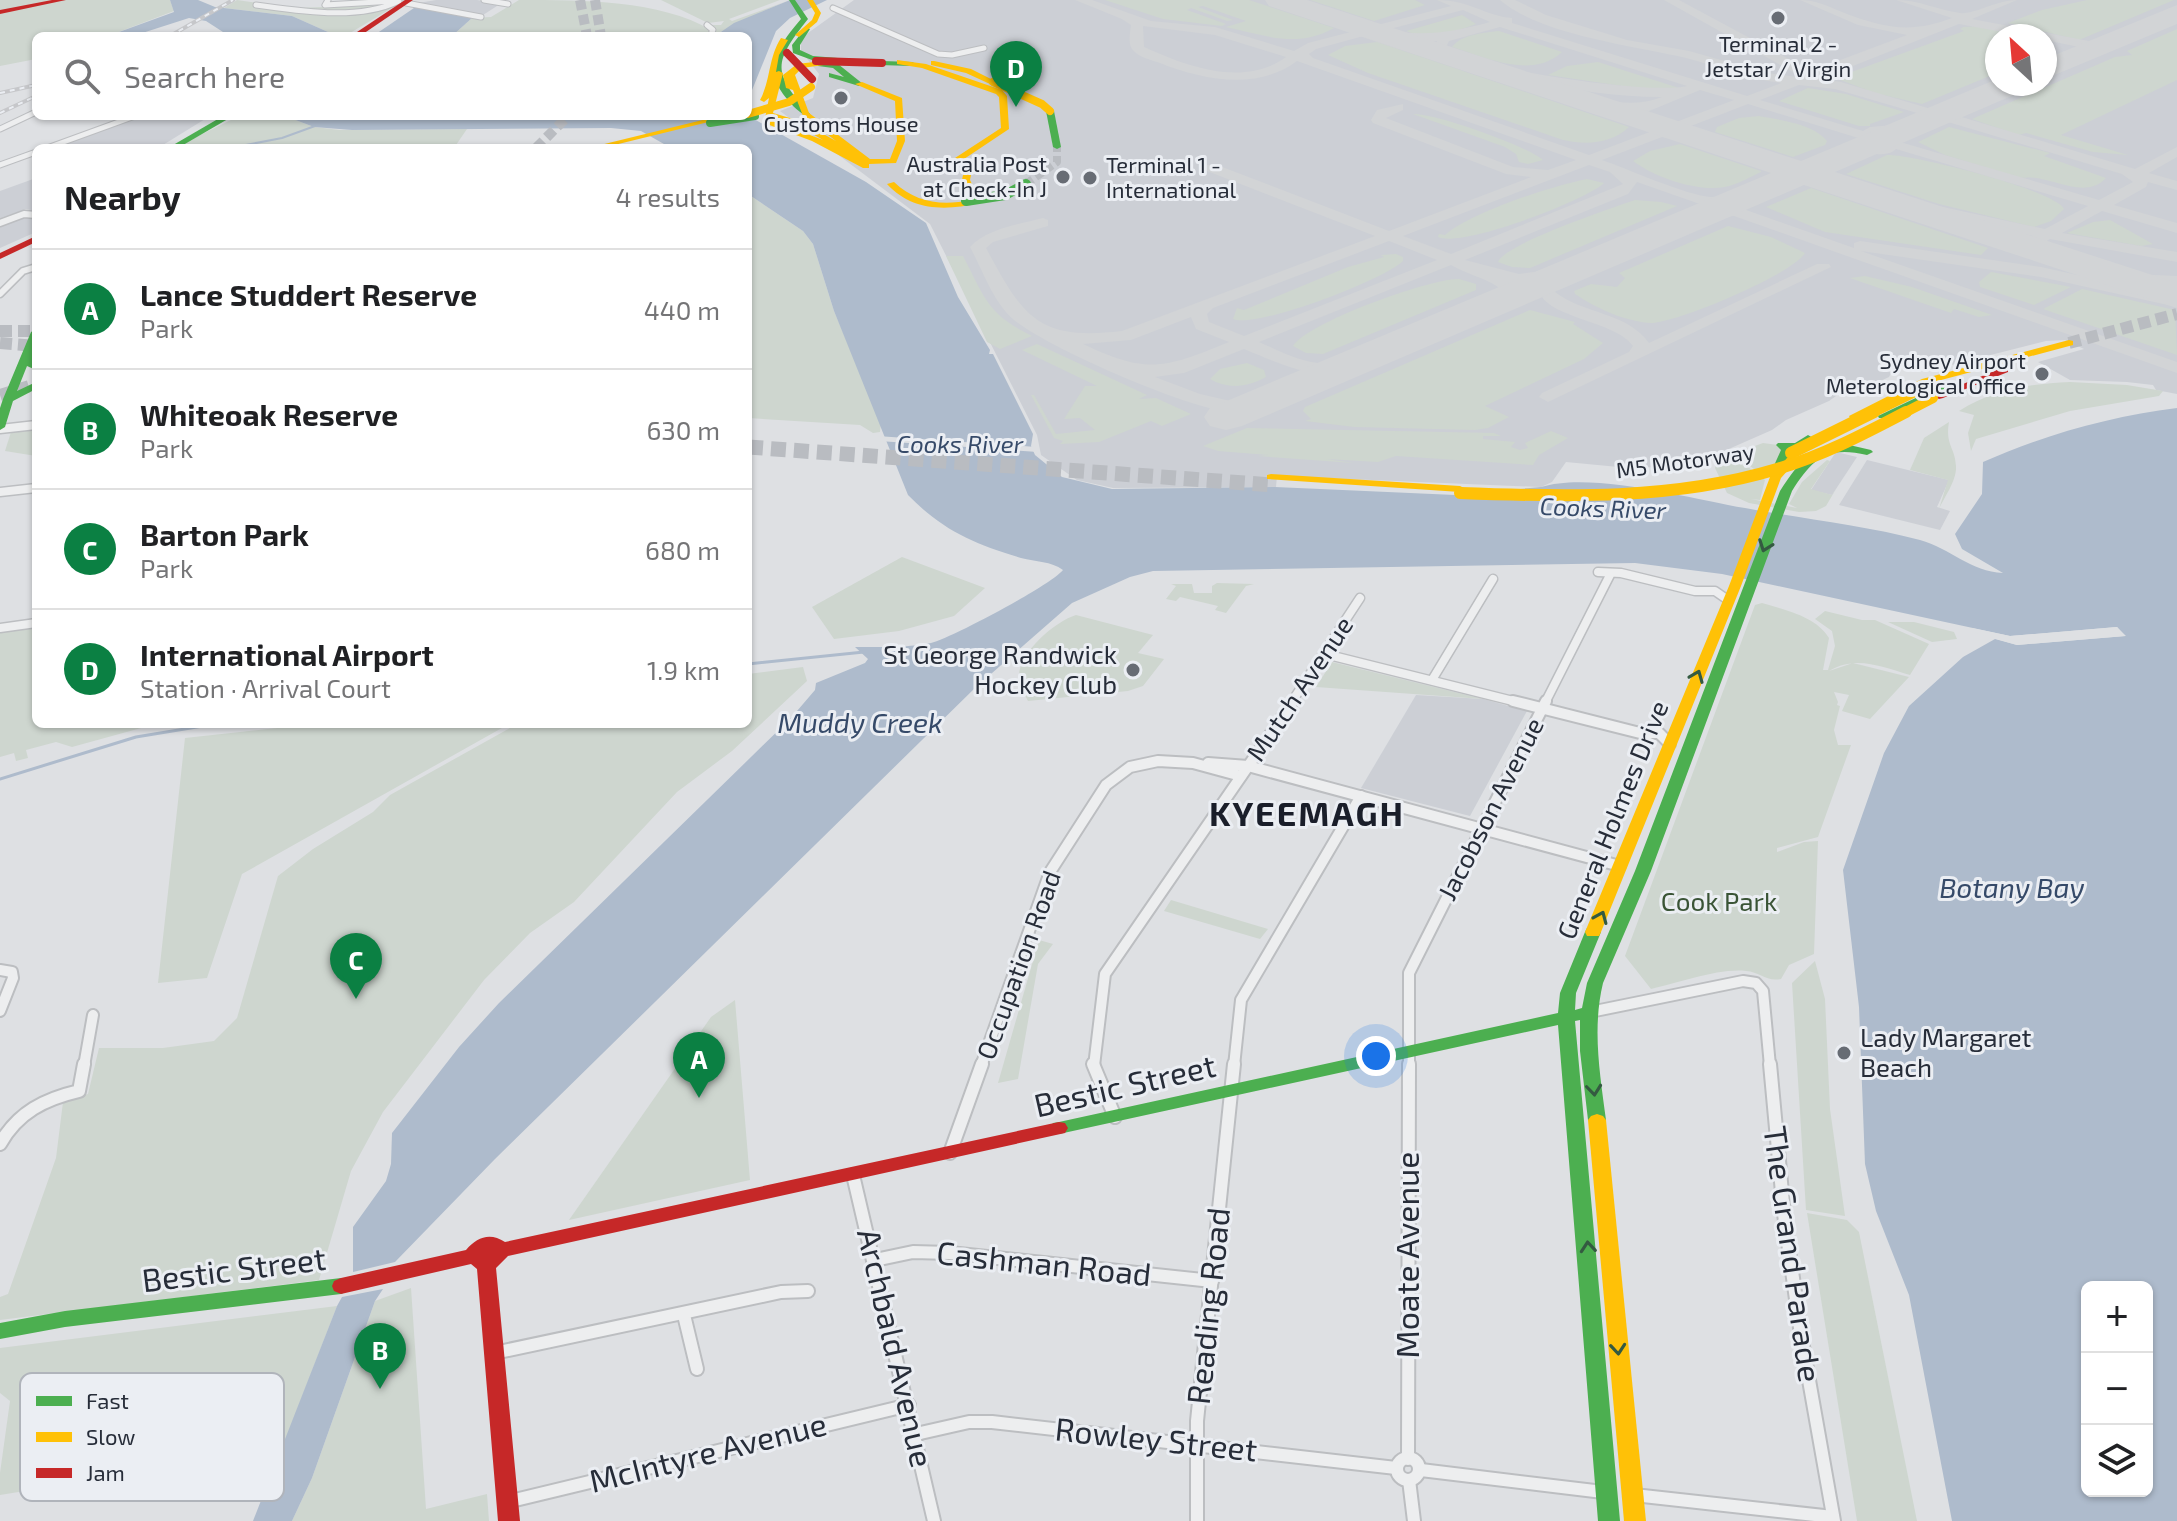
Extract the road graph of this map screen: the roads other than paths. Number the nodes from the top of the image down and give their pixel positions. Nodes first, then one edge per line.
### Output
1 (63, 0) edge
2 (372, 0) edge
3 (484, 0) edge
4 (792, 0) edge
5 (835, 0) edge
6 (412, 1) edge
7 (329, 2) edge
8 (503, 2) edge
9 (256, 5) dead end
10 (809, 6) edge
11 (368, 8) junction
12 (833, 8) junction
13 (0, 12) edge
14 (481, 17) dead end
15 (855, 18) junction
16 (865, 18) junction
17 (707, 25) dead end
18 (807, 28) junction
19 (362, 32) edge
20 (367, 32) edge
21 (712, 32) edge
22 (984, 48) dead end
23 (966, 52) junction
24 (791, 53) junction
25 (896, 62) junction
26 (779, 73) junction
27 (859, 84) junction
28 (752, 108) edge
29 (752, 110) edge
30 (752, 110) edge
31 (32, 112) edge
32 (806, 114) junction
33 (752, 117) edge
34 (124, 120) edge
35 (210, 120) edge
36 (222, 120) edge
37 (714, 120) edge
38 (718, 120) edge
39 (726, 120) edge
40 (708, 122) junction
41 (0, 129) edge
42 (624, 142) junction
43 (58, 144) edge
44 (171, 144) edge
45 (179, 144) edge
46 (613, 144) edge
47 (617, 144) edge
48 (1057, 147) dead end
49 (32, 153) edge
50 (868, 163) junction
51 (0, 165) edge
52 (888, 181) junction
53 (1026, 184) tunnel mouth
54 (32, 215) edge
55 (0, 223) edge
56 (32, 239) edge
57 (0, 254) edge
58 (32, 268) edge
59 (0, 294) edge
60 (32, 341) edge
61 (2075, 345) junction
62 (27, 352) junction
63 (1993, 363) junction
64 (32, 365) edge
65 (32, 389) edge
66 (9, 397) junction
67 (32, 425) edge
68 (0, 428) edge
69 (1854, 431) junction
70 (1810, 460) junction
71 (1272, 481) tunnel mouth
72 (32, 488) edge
73 (1460, 491) junction
74 (0, 492) edge
75 (1774, 502) junction
76 (1598, 572) dead end
77 (1610, 575) junction
78 (1493, 579) dead end
79 (1742, 588) junction
80 (1360, 598) dead end
81 (1728, 600) junction
82 (32, 624) edge
83 (0, 628) edge
84 (1325, 654) junction
85 (1432, 680) junction
86 (1543, 707) junction
87 (1670, 744) junction
88 (1193, 763) junction
89 (1248, 766) junction
90 (1241, 776) junction
91 (1361, 796) junction
92 (1481, 828) junction
93 (1622, 866) junction
94 (3, 970) edge
95 (1760, 986) joint
96 (0, 1011) edge
97 (1590, 1012) junction
98 (93, 1015) dead end
99 (1566, 1016) junction
100 (1408, 1051) junction
101 (1231, 1091) junction
102 (1115, 1117) junction
103 (0, 1144) edge
104 (950, 1153) junction
105 (853, 1175) junction
106 (480, 1259) junction
107 (875, 1260) junction
108 (1212, 1281) junction
109 (808, 1291) dead end
110 (684, 1315) junction
111 (0, 1331) edge
112 (494, 1353) junction
113 (697, 1369) dead end
114 (909, 1405) junction
115 (916, 1434) junction
116 (1196, 1443) junction
117 (1408, 1459) junction
118 (1396, 1468) junction
119 (1415, 1475) junction
120 (1606, 1493) junction
121 (1633, 1494) junction
122 (507, 1502) junction
123 (1834, 1519) edge
124 (509, 1521) edge
125 (934, 1521) edge
126 (1197, 1521) edge
127 (1414, 1521) edge
128 (1609, 1521) edge
129 (1635, 1521) edge

1 - 13 main road
2 - 6 street
2 - 7 street
2 - 11 street
3 - 8 street
4 - 10 main road
5 - 12 street
6 - 11 street
6 - 14 street
6 - 19 main road
6 - 20 main road
9 - 11 street
10 - 18 main road
10 - 24 main road
12 - 15 street
12 - 16 street
15 - 16 street
15 - 23 street
16 - 23 street
17 - 21 street
18 - 24 main road
18 - 25 main road
22 - 23 street
24 - 25 main road, bridge
24 - 26 main road
24 - 27 main road
24 - 27 main road, bridge
24 - 28 main road
24 - 29 main road, bridge
24 - 30 main road, bridge
24 - 32 main road
25 - 48 main road, bridge
25 - 52 main road
26 - 32 main road
26 - 50 main road
27 - 50 main road
31 - 41 street
32 - 50 main road
33 - 50 main road, bridge
34 - 43 street
35 - 44 main road
36 - 45 main road
37 - 40 main road, bridge
38 - 40 main road, bridge
39 - 40 main road, bridge
40 - 42 main road
42 - 46 main road
42 - 47 main road
49 - 51 street
50 - 52 main road
52 - 53 main road, bridge
54 - 55 street
56 - 57 main road
58 - 59 street
60 - 62 main road
61 - 63 main road, General Holmes Drive
61 - 69 main road, General Holmes Drive
61 - 73 main road, M5 Motorway, bridge
62 - 64 main road
62 - 66 main road
63 - 73 main road, M5 Motorway, bridge
63 - 75 main road, General Holmes Drive
65 - 66 main road
66 - 68 main road
67 - 68 street
69 - 70 main road, General Holmes Drive
69 - 70 main road
70 - 75 main road, General Holmes Drive
71 - 73 main road, M5 Motorway
72 - 74 street
75 - 79 main road, General Holmes Drive
76 - 77 street
77 - 81 street
77 - 86 street, Jacobson Avenue
78 - 85 street
79 - 81 main road, General Holmes Drive
79 - 97 main road, General Holmes Drive
80 - 84 street, Mutch Avenue
87 -> 81 main road, General Holmes Drive
82 - 83 street
84 - 85 street
84 - 89 street, Mutch Avenue
85 - 86 street
86 - 87 street
86 - 92 street, Jacobson Avenue
87 - 93 main road, General Holmes Drive
88 - 89 street
88 - 90 street, Occupation Road
88 - 104 street, Occupation Road
89 - 90 street, Mutch Avenue
89 - 91 street
90 - 102 street, Mutch Avenue
91 - 92 street
91 - 101 street, Reading Road
92 - 93 street
92 - 100 street, Jacobson Avenue
99 -> 93 main road, General Holmes Drive
94 - 96 street
95 - 97 street, Bestic Street
95 - 123 street, The Grand Parade
97 - 99 main road, Bestic Street
97 -> 121 main road, General Holmes Drive
98 - 103 street
99 - 100 main road, Bestic Street
120 -> 99 main road, General Holmes Drive
100 - 101 main road, Bestic Street
100 - 117 street, Moate Avenue
101 - 102 main road, Bestic Street
101 - 108 street, Reading Road
102 - 104 main road, Bestic Street
104 - 105 main road, Bestic Street
105 - 106 main road, Bestic Street
105 - 107 street, Archbald Avenue
106 - 111 main road, Bestic Street
106 - 112 main road
107 - 108 street, Cashman Road
107 - 114 street, Archbald Avenue
108 - 116 street, Reading Road
109 - 110 street
110 - 112 street
110 - 113 street
112 - 122 main road
114 - 115 street, Archbald Avenue
114 - 122 street, McIntyre Avenue
115 - 116 street, Rowley Street
115 - 125 street, Archbald Avenue
116 - 118 street, Rowley Street
116 - 126 street, Reading Road
117 - 118 street
117 - 119 street
118 - 119 street
119 - 120 street
119 - 127 street
120 - 121 street
120 - 128 main road, General Holmes Drive
121 - 123 street
121 - 129 main road, General Holmes Drive
122 - 124 main road

